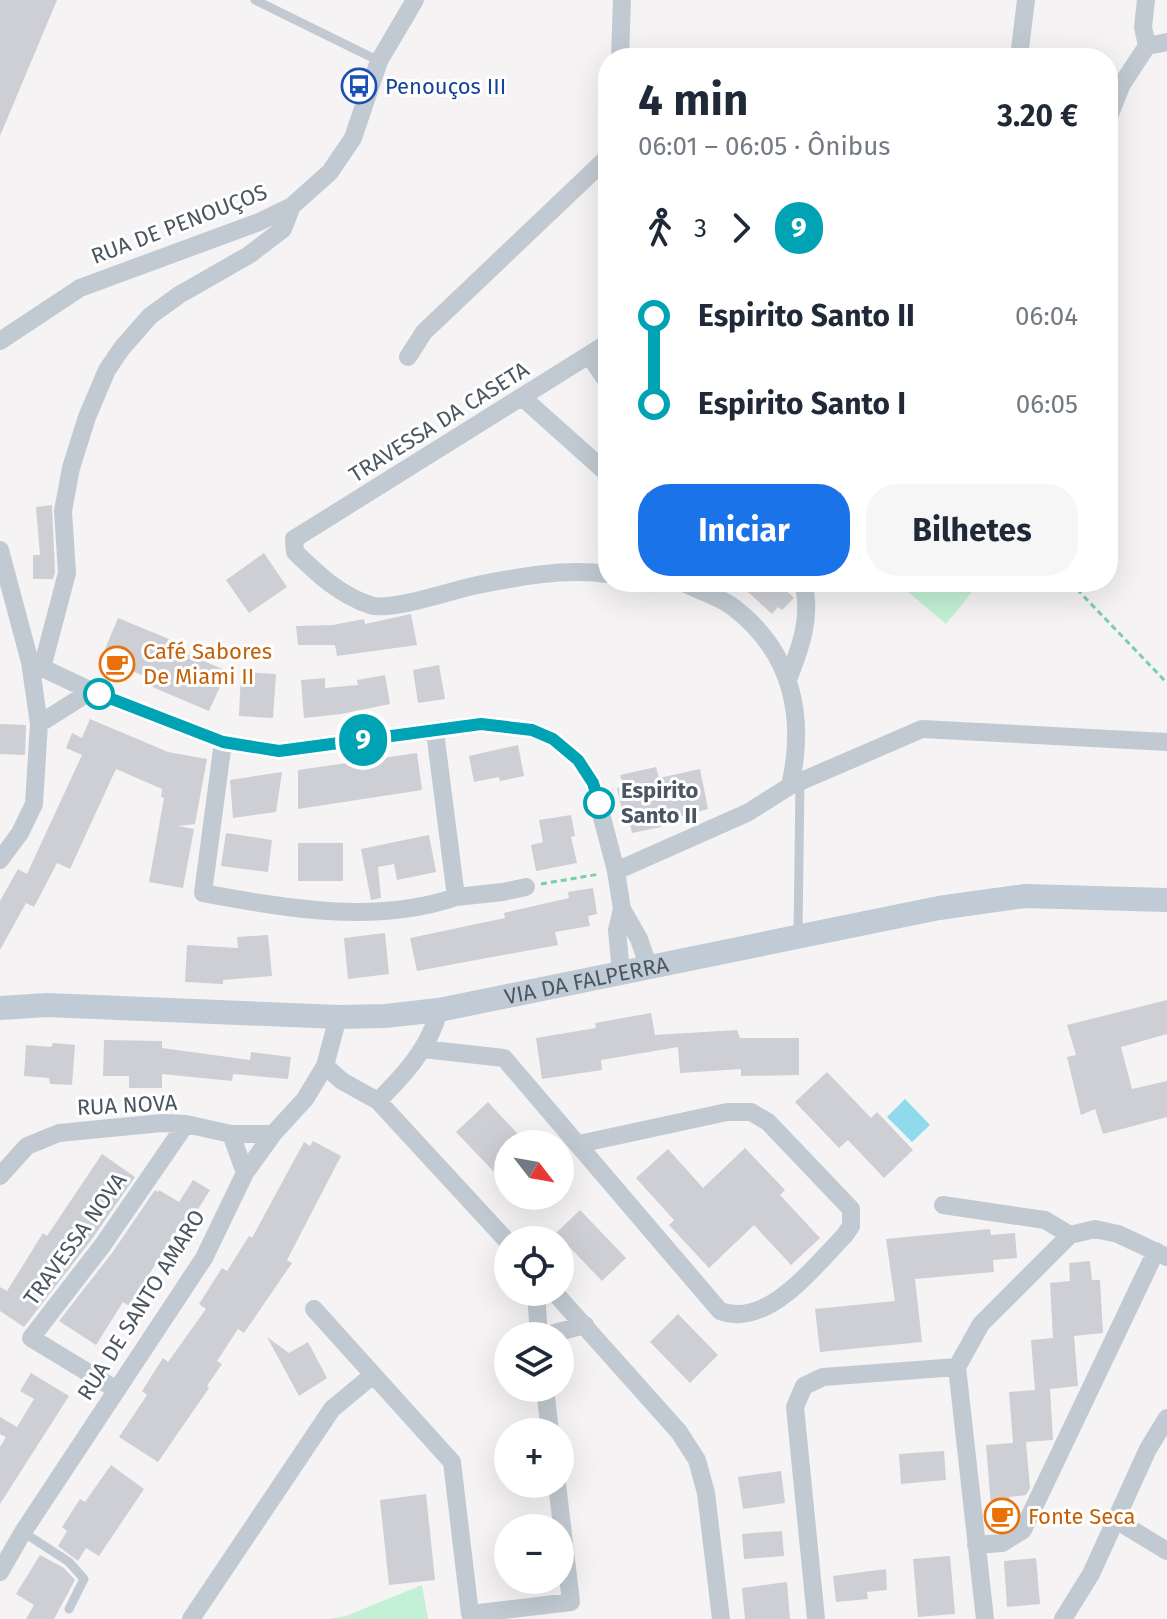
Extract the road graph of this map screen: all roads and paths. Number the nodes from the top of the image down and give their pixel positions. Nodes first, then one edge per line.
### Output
1 (255, 0) edge
2 (415, 0) edge
3 (622, 0) edge
4 (1026, 0) edge
5 (1146, 0) edge
6 (1167, 42) edge
7 (1147, 46) junction
8 (620, 48) edge
9 (1020, 48) edge
10 (379, 61) junction
11 (1118, 94) edge
12 (598, 167) edge
13 (292, 206) junction
14 (0, 341) edge
15 (598, 349) edge
16 (589, 355) junction
17 (408, 357) dead end
18 (598, 368) edge
19 (523, 398) junction
20 (598, 465) edge
21 (0, 550) edge
22 (598, 573) edge
23 (703, 592) edge
24 (804, 592) edge
25 (1080, 592) edge
26 (36, 665) junction
27 (789, 677) junction
28 (1167, 683) edge
29 (91, 691) junction
30 (39, 724) junction
31 (435, 732) junction
32 (223, 742) junction
33 (1167, 742) edge
34 (795, 784) junction
35 (0, 860) edge
36 (616, 871) junction
37 (526, 887) joint
38 (456, 897) junction
39 (1167, 900) edge
40 (622, 909) junction
41 (798, 937) junction
42 (649, 968) junction
43 (621, 973) junction
44 (0, 1008) edge
45 (439, 1010) junction
46 (338, 1017) junction
47 (423, 1049) junction
48 (325, 1066) junction
49 (378, 1101) junction
50 (186, 1124) junction
51 (231, 1134) junction
52 (273, 1134) junction
53 (579, 1144) junction
54 (245, 1173) junction
55 (0, 1176) edge
56 (943, 1205) dead end
57 (494, 1227) edge
58 (1070, 1235) junction
59 (1161, 1254) edge
60 (567, 1306) edge
61 (314, 1309) dead end
62 (585, 1325) junction
63 (574, 1328) edge
64 (957, 1367) junction
65 (373, 1375) junction
66 (117, 1390) junction
67 (1167, 1418) edge
68 (559, 1498) edge
69 (1116, 1520) junction
70 (23, 1532) junction
71 (976, 1545) junction
72 (1167, 1551) edge
73 (0, 1572) edge
74 (69, 1609) dead end
75 (191, 1619) edge
76 (721, 1619) edge
77 (816, 1619) edge
78 (985, 1619) edge
79 (1063, 1619) edge

1 - 10 lane
2 - 10 street, RUA DE PENOUÇOS
3 - 8 street
4 - 9 street
5 - 7 street
6 - 7 street
7 - 11 street
10 - 13 street, RUA DE PENOUÇOS
12 - 17 street
13 - 14 street, RUA DE PENOUÇOS
13 - 26 street
15 - 16 street, TRAVESSA DA CASETA
16 - 18 street
16 - 19 street, TRAVESSA DA CASETA
19 - 20 street
19 - 22 street, TRAVESSA DA CASETA
21 - 26 street
23 - 27 street
24 - 27 street
25 - 28 path
26 - 29 street
26 - 30 street
27 - 34 street
29 - 30 street
29 - 32 street
30 - 35 street
31 - 32 street
31 - 36 street
31 - 38 street
32 - 38 street
33 - 34 street
34 - 36 street
34 - 41 lane
36 - 37 path
36 - 40 street
37 - 38 street
39 - 41 main road, VIA DA FALPERRA
40 - 42 street
40 - 43 street
41 - 42 main road, VIA DA FALPERRA
42 - 43 main road, VIA DA FALPERRA
43 - 45 main road, VIA DA FALPERRA
44 - 46 main road, VIA DA FALPERRA
45 - 46 main road, VIA DA FALPERRA
45 - 47 street
46 - 48 street, RUA DE SANTO AMARO
47 - 49 street
47 - 53 street
48 - 49 street
48 - 52 street, RUA DE SANTO AMARO
49 - 57 street
50 - 51 street, RUA NOVA
50 - 55 street, RUA NOVA
50 - 66 street, TRAVESSA NOVA
51 - 52 street, RUA NOVA
51 - 54 street
52 - 54 street, RUA DE SANTO AMARO
53 - 53 street
54 - 66 street, RUA DE SANTO AMARO
56 - 58 street
58 - 59 street
58 - 64 street
59 - 71 street
60 - 62 street
61 - 65 street
62 - 63 street
62 - 76 street
64 - 71 street
64 - 77 street
65 - 68 street
65 - 75 street
66 - 70 street, RUA DE SANTO AMARO
67 - 69 street
69 - 72 street
69 - 79 street
70 - 73 street, RUA DE SANTO AMARO
70 - 74 lane
71 - 78 street

